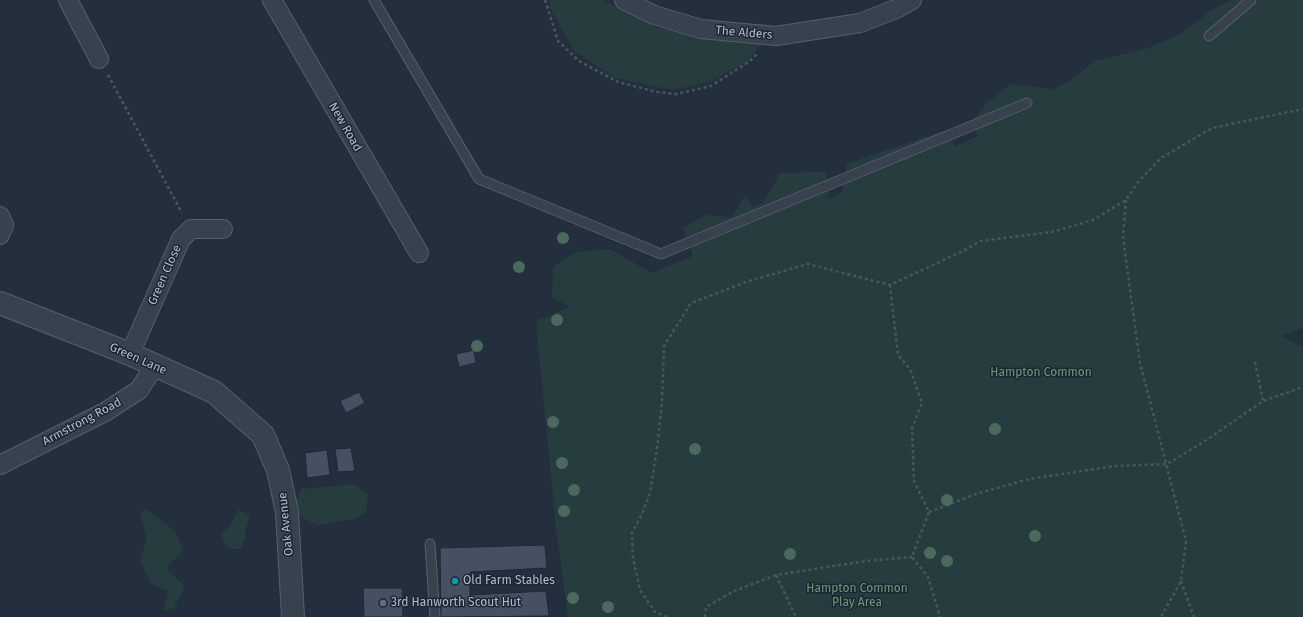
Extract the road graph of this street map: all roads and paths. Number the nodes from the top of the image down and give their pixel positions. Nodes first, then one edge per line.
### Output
1 (68, 0) edge
2 (272, 0) edge
3 (374, 0) edge
4 (545, 0) edge
5 (624, 0) edge
6 (912, 0) edge
7 (1252, 0) edge
8 (776, 36) junction
9 (1208, 36) dead end
10 (99, 59) joint
11 (1027, 104) dead end
12 (1303, 109) edge
13 (1126, 200) junction
14 (0, 216) edge
15 (191, 228) junction
16 (223, 229) dead end
17 (0, 235) edge
18 (419, 253) dead end
19 (890, 285) junction
20 (0, 303) edge
21 (130, 354) junction
22 (1255, 362) dead end
23 (154, 367) junction
24 (1303, 387) edge
25 (1263, 401) junction
26 (263, 435) joint
27 (1167, 464) junction
28 (0, 465) edge
29 (929, 512) junction
30 (430, 544) dead end
31 (912, 557) junction
32 (776, 575) junction
33 (1181, 581) junction
34 (293, 617) edge
35 (435, 617) edge
36 (667, 617) edge
37 (705, 617) edge
38 (796, 617) edge
39 (940, 617) edge
40 (1161, 617) edge
41 (1194, 617) edge

1 - 10 street
2 - 18 street, New Road
3 - 11 lane
4 - 8 path
5 - 8 street, The Alders
6 - 8 street, The Alders
7 - 9 lane
10 - 15 path
12 - 13 path
13 - 19 path
13 - 27 path
14 - 17 street
15 - 16 street
15 - 21 street, Green Close
19 - 29 path
19 - 36 path
20 - 21 street, Green Lane
21 - 23 street, Green Lane
22 - 25 path
23 - 26 street, Green Lane
23 - 28 street, Armstrong Road
24 - 25 path
25 - 27 path
26 - 34 street, Oak Avenue
27 - 29 path
27 - 33 path
29 - 31 path
30 - 35 lane
31 - 32 path
31 - 39 path
32 - 37 path
32 - 38 path
33 - 40 path
33 - 41 path

